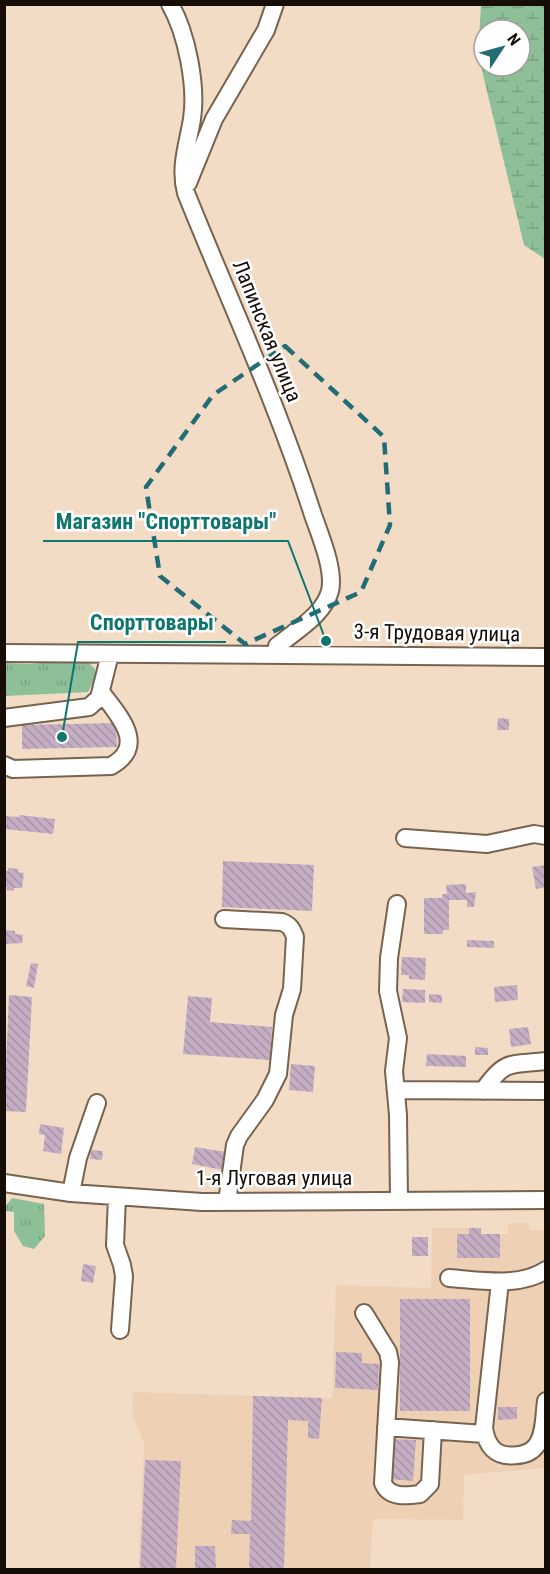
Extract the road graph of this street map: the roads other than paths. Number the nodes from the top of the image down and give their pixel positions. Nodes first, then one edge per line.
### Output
1 (170, 4) edge
2 (275, 4) edge
3 (186, 193) junction
4 (4, 653) edge
5 (276, 653) junction
6 (110, 654) junction
7 (546, 657) edge
8 (101, 692) junction
9 (4, 718) edge
10 (4, 765) edge
11 (546, 836) edge
12 (405, 838) dead end
13 (397, 904) dead end
14 (224, 919) dead end
15 (546, 1061) edge
16 (396, 1090) junction
17 (483, 1090) junction
18 (546, 1091) edge
19 (97, 1103) dead end
20 (4, 1183) edge
21 (71, 1193) junction
22 (117, 1197) junction
23 (546, 1200) edge
24 (399, 1201) junction
25 (227, 1202) junction
26 (546, 1270) edge
27 (449, 1278) dead end
28 (500, 1281) junction
29 (364, 1312) dead end
30 (120, 1330) dead end
31 (546, 1401) edge
32 (386, 1428) junction
33 (433, 1430) junction
34 (484, 1434) junction

1 - 3 street, Лапинская улица
2 - 3 street
3 - 5 street, Лапинская улица
4 - 6 street, 3-я Трудовая улица
5 - 6 street, 3-я Трудовая улица
5 - 7 street, 3-я Трудовая улица
6 - 8 street
8 - 9 street
8 - 10 street
11 - 12 street
13 - 16 street
14 - 25 street
15 - 17 street
16 - 17 street
16 - 24 street
17 - 18 street
19 - 21 street
20 - 21 street, 1-я Луговая улица
21 - 22 street, 1-я Луговая улица
22 - 25 street, 1-я Луговая улица
22 - 30 street
23 - 24 street, 1-я Луговая улица
24 - 25 street, 1-я Луговая улица
26 - 28 street
27 - 28 street
28 - 34 street
29 - 32 street
31 - 34 street
32 - 33 street
32 - 33 street
33 - 34 street

